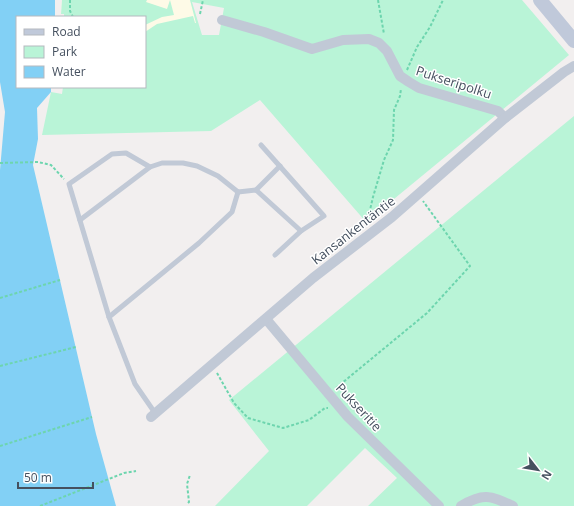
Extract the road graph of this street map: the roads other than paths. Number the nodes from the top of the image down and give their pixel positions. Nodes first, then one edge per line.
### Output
1 (540, 0) edge
2 (222, 20) dead end
3 (574, 41) edge
4 (574, 66) edge
5 (505, 118) junction
6 (261, 145) dead end
7 (280, 166) junction
8 (150, 167) junction
9 (256, 190) junction
10 (238, 192) junction
11 (80, 220) junction
12 (301, 231) junction
13 (275, 255) dead end
14 (109, 317) junction
15 (266, 319) junction
16 (153, 415) joint
17 (439, 506) edge
18 (461, 506) edge
19 (513, 506) edge

1 - 3 street
2 - 5 street, Pukseripolku
4 - 5 street, Kansankentäntie
5 - 15 street, Kansankentäntie
6 - 7 lane
7 - 9 lane
7 - 12 lane
8 - 10 lane
8 - 11 lane
8 - 11 lane
9 - 10 lane
9 - 12 lane
10 - 14 lane
11 - 14 lane
12 - 13 lane
14 - 16 lane
15 - 16 street, Kansankentäntie
15 - 17 street, Pukseritie
18 - 19 street

